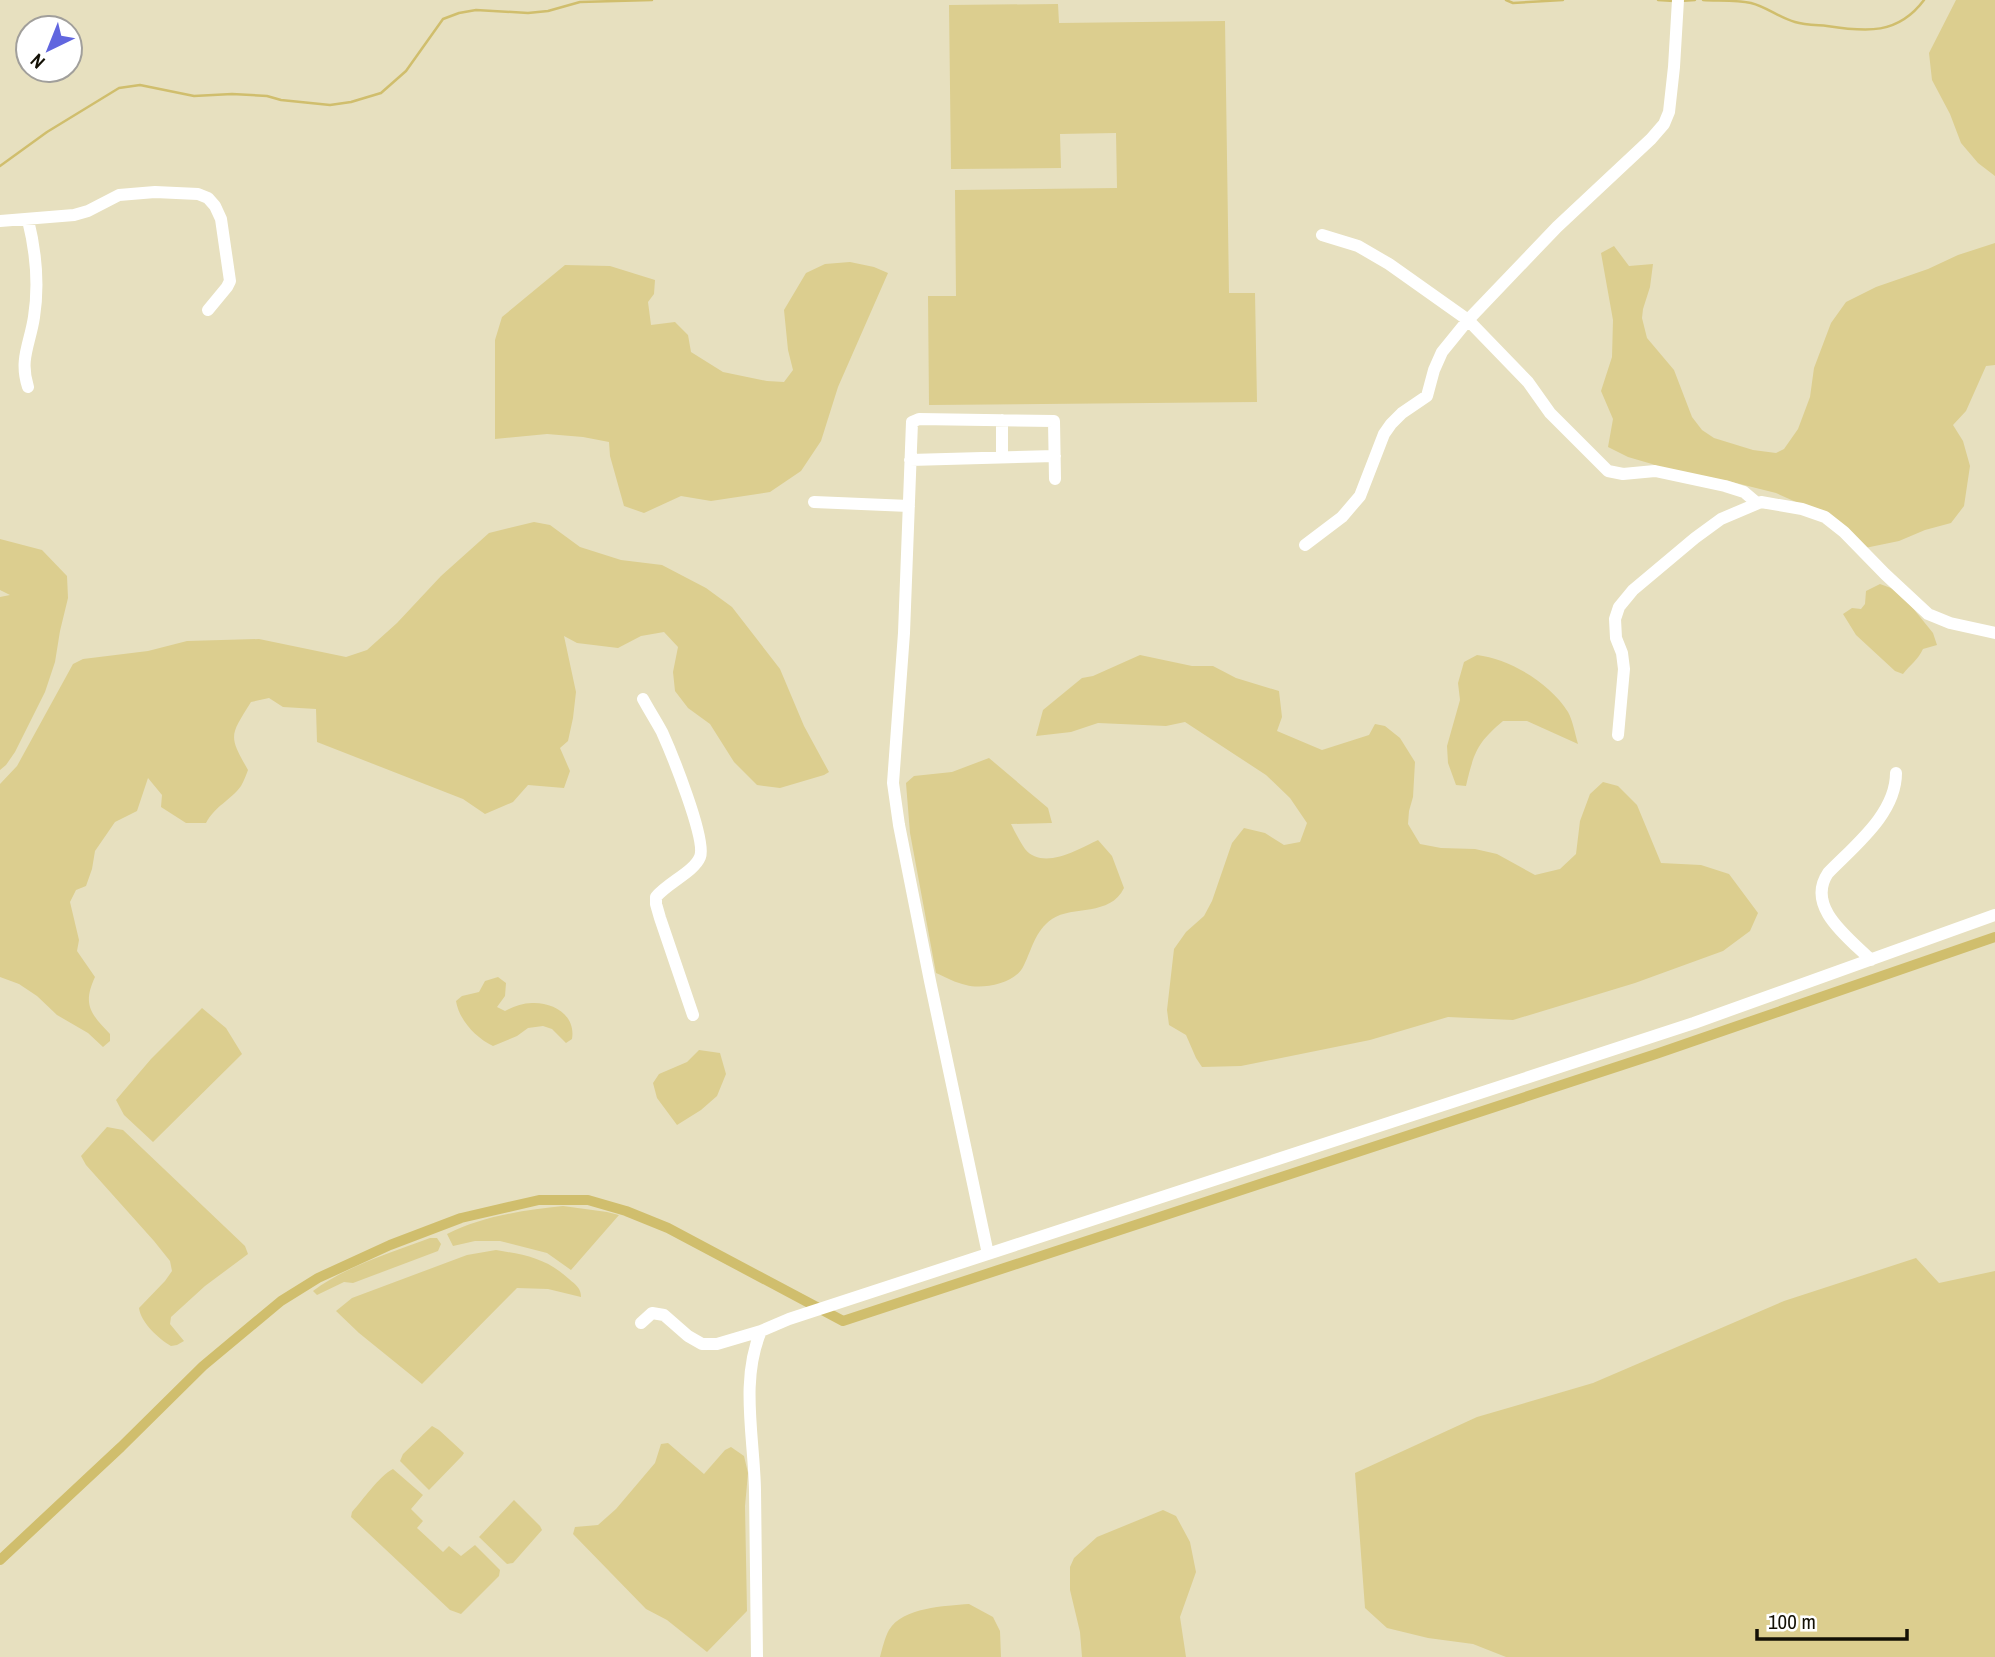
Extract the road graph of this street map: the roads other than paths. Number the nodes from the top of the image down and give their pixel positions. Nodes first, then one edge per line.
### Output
1 (1678, 0) edge
2 (29, 220) junction
3 (0, 221) edge
4 (1322, 235) dead end
5 (208, 310) dead end
6 (1468, 320) junction
7 (28, 387) dead end
8 (1002, 420) junction
9 (1002, 456) junction
10 (1055, 456) junction
11 (910, 460) junction
12 (1055, 480) dead end
13 (814, 502) dead end
14 (1757, 503) junction
15 (909, 506) junction
16 (1305, 545) dead end
17 (1995, 633) edge
18 (643, 699) dead end
19 (1618, 735) dead end
20 (1896, 773) dead end
21 (1995, 915) edge
22 (1871, 960) junction
23 (693, 1015) dead end
24 (988, 1254) junction
25 (641, 1323) dead end
26 (761, 1331) junction
27 (757, 1657) edge

1 - 6 street
2 - 3 street
2 - 5 street
2 - 7 street
4 - 6 street
6 - 14 street
6 - 16 street
8 - 9 street
8 - 10 street
8 - 11 street
9 - 10 street
9 - 11 street
10 - 12 street
11 - 15 street
13 - 15 street
14 - 17 street
14 - 19 street
15 - 24 street
18 - 23 street
20 - 22 street
21 - 22 street
22 - 24 street
24 - 26 street
25 - 26 street
26 - 27 street

